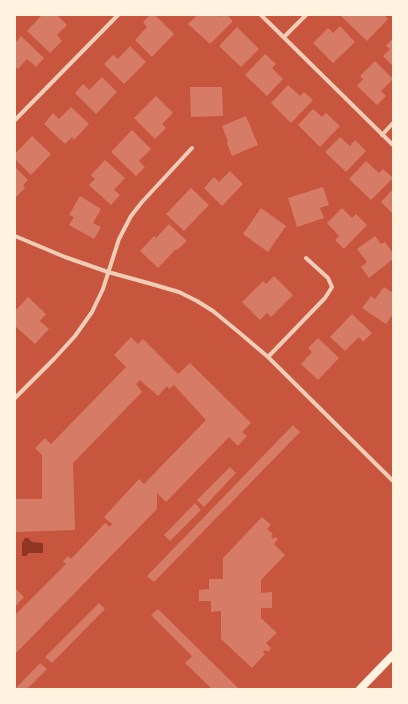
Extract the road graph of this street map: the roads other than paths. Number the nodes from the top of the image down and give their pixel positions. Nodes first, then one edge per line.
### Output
1 (118, 15) edge
2 (261, 15) edge
3 (306, 15) edge
4 (284, 37) junction
5 (15, 120) edge
6 (393, 123) edge
7 (382, 134) junction
8 (393, 145) edge
9 (192, 148) dead end
10 (15, 236) edge
11 (306, 258) dead end
12 (108, 272) junction
13 (268, 357) junction
14 (15, 398) edge
15 (393, 481) edge
16 (393, 655) edge
17 (360, 689) edge

1 - 5 street
2 - 4 street
3 - 4 street
4 - 7 street
6 - 7 street
7 - 8 street
9 - 12 street
10 - 12 street
11 - 13 street
12 - 13 street
12 - 14 street
13 - 15 street
16 - 17 main road

